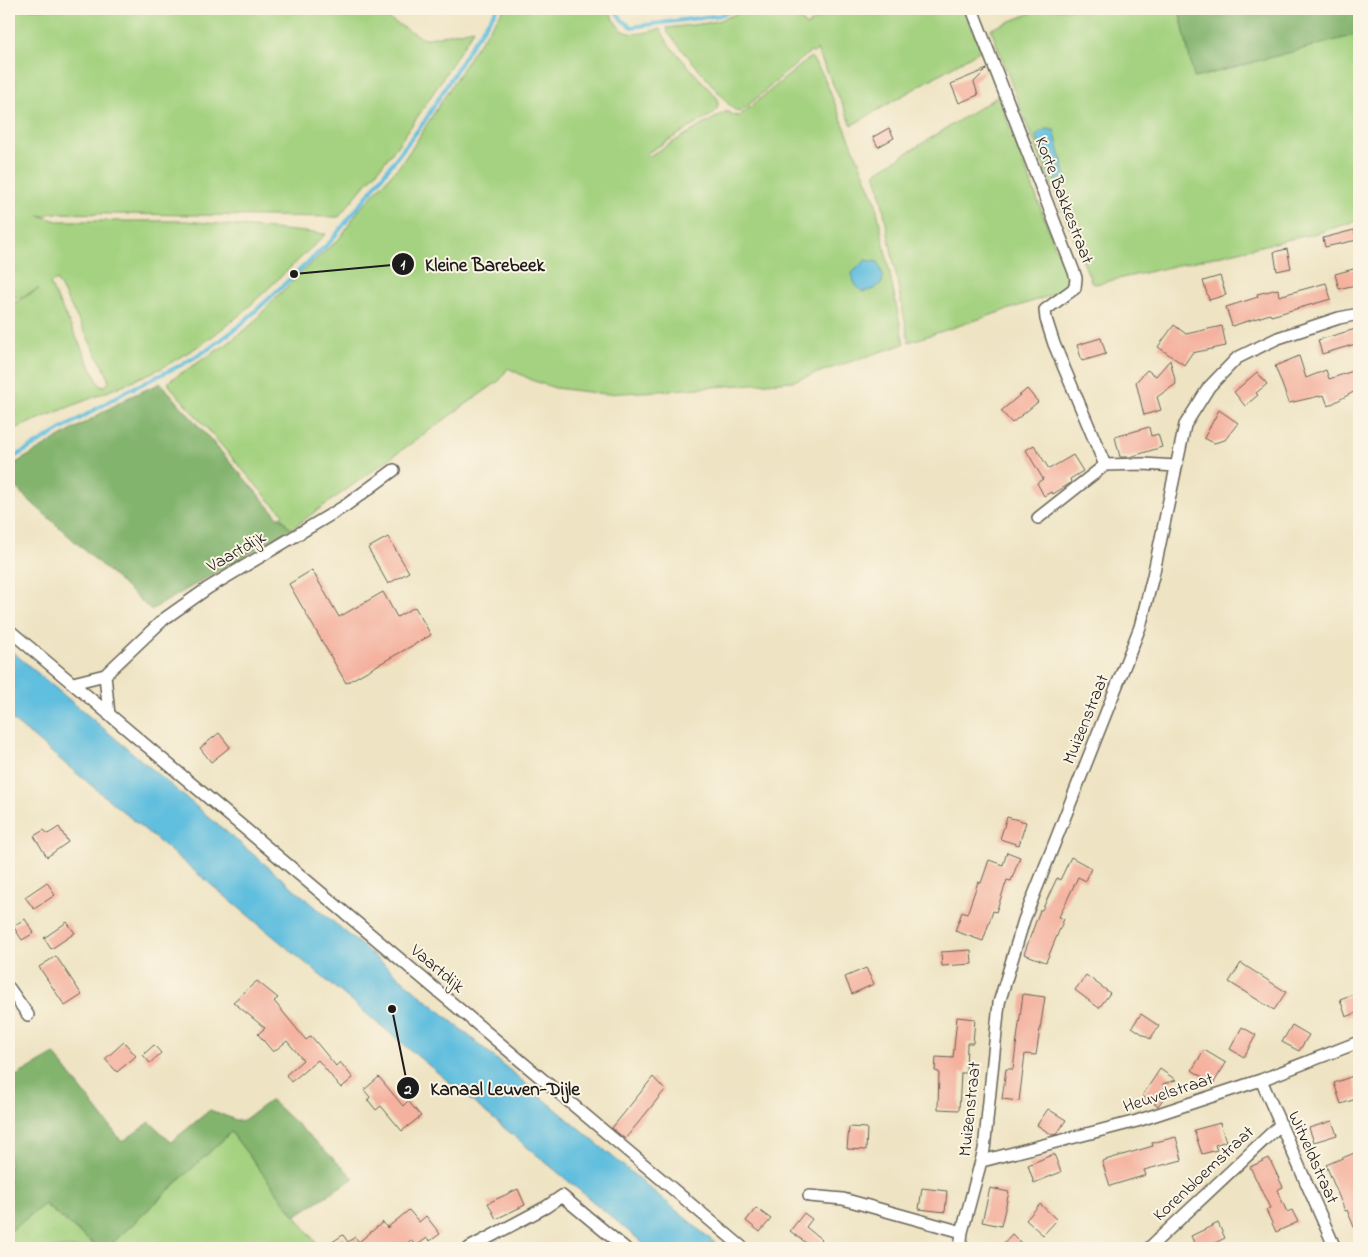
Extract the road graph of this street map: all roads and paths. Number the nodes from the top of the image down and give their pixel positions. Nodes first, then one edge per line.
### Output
1 (972, 9) edge
2 (1359, 314) edge
3 (1105, 465) junction
4 (1176, 466) junction
5 (394, 470) dead end
6 (1038, 518) dead end
7 (9, 630) edge
8 (105, 675) junction
9 (72, 684) junction
10 (109, 715) junction
11 (9, 988) edge
12 (28, 1015) dead end
13 (1359, 1042) edge
14 (1261, 1080) junction
15 (1281, 1124) junction
16 (982, 1161) junction
17 (809, 1196) dead end
18 (962, 1232) junction
19 (469, 1248) edge
20 (625, 1248) edge
21 (743, 1248) edge
22 (960, 1248) edge
23 (1150, 1248) edge
24 (1335, 1248) edge

1 - 3 street, Korte Bakkestraat
2 - 4 street, Muizenstraat
3 - 4 street
3 - 6 street
4 - 16 street, Muizenstraat
5 - 8 street, Vaartdijk
7 - 9 street, Vaartdijk
8 - 9 street, Vaartdijk
8 - 10 street
9 - 10 street, Vaartdijk
10 - 21 street, Vaartdijk
11 - 12 street
13 - 14 street, Heuvelstraat
14 - 15 street, Witveldstraat
14 - 16 street, Heuvelstraat
15 - 23 street, Korenbloemstraat
15 - 24 street, Witveldstraat
16 - 18 street, Muizenstraat
17 - 18 street
18 - 22 street, Muizenstraat
19 - 20 street

